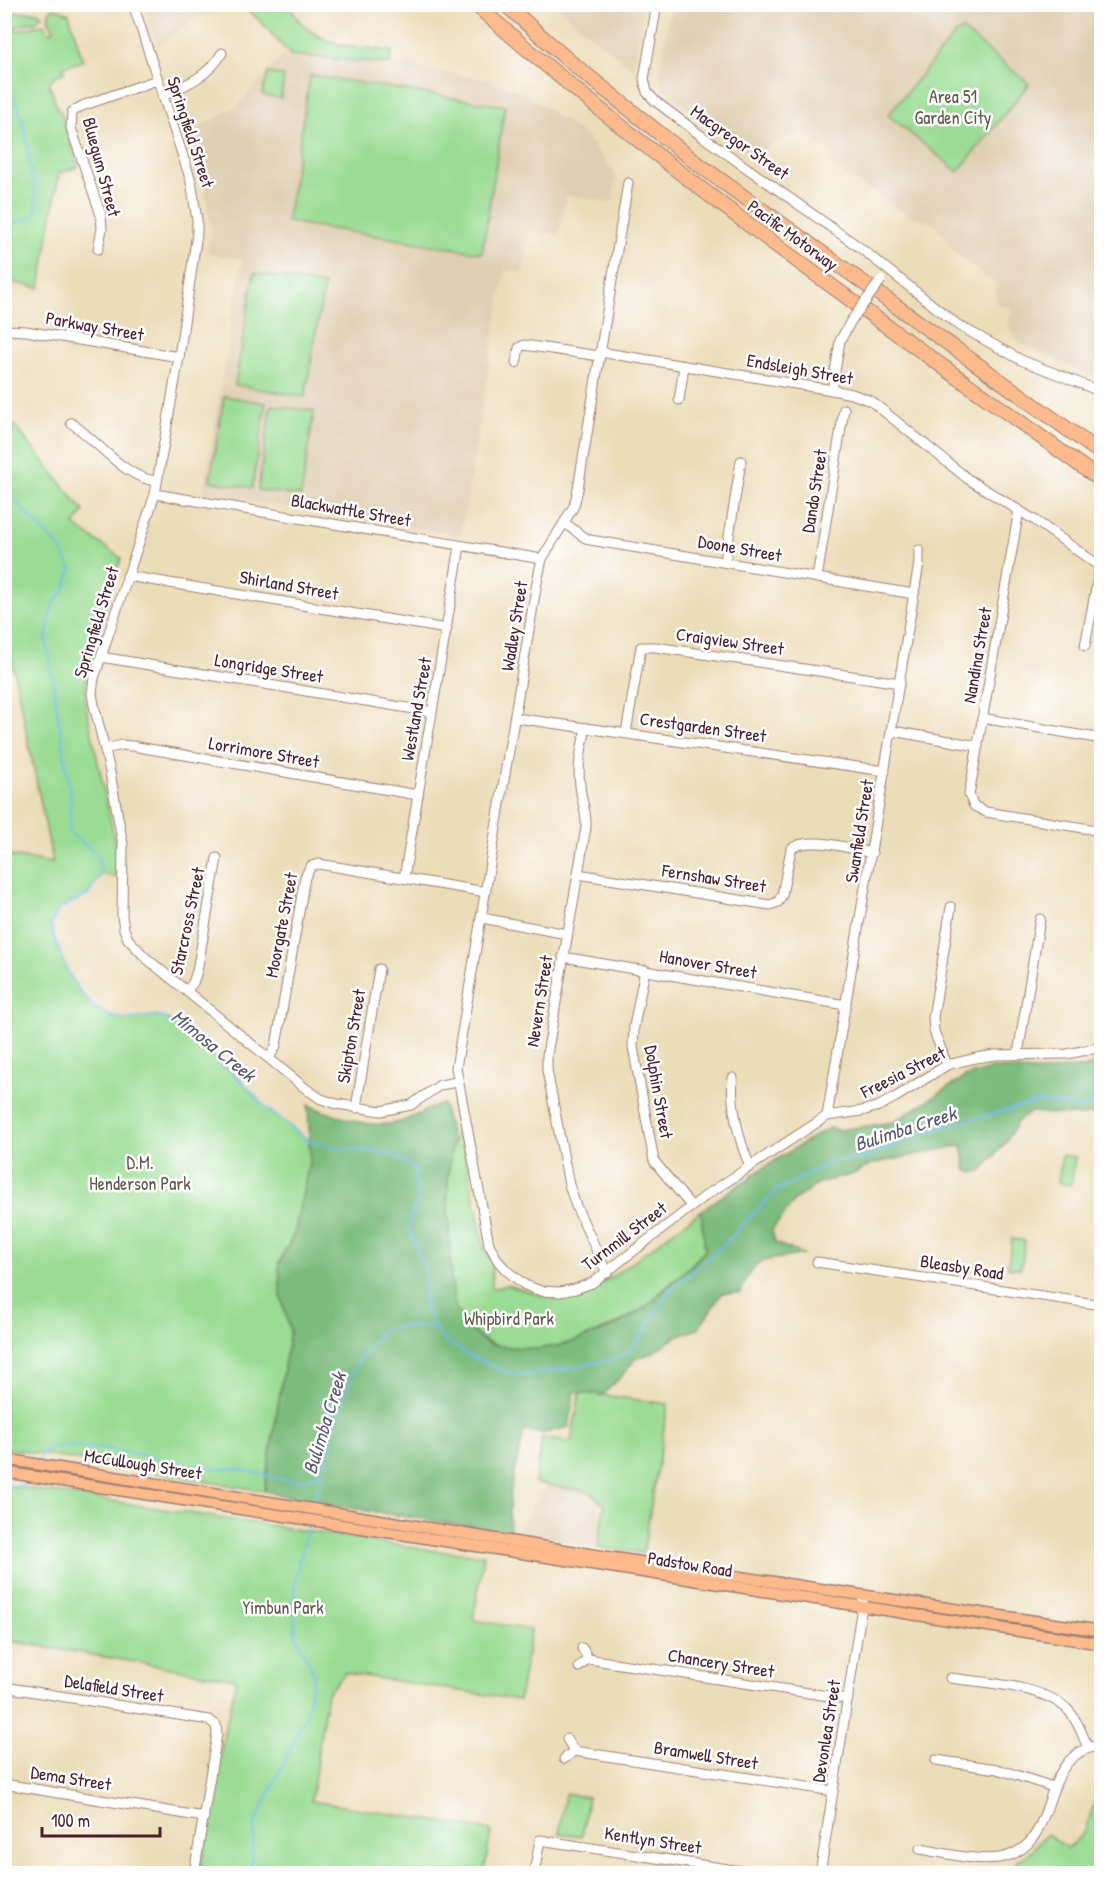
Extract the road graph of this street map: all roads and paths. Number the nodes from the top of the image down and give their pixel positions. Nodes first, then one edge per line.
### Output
1 (133, 4) edge
2 (475, 4) edge
3 (505, 4) edge
4 (657, 4) edge
5 (222, 53) dead end
6 (157, 80) junction
7 (162, 96) junction
8 (628, 183) dead end
9 (98, 249) dead end
10 (888, 269) junction
11 (4, 330) edge
12 (600, 354) junction
13 (179, 357) junction
14 (516, 363) dead end
15 (684, 366) junction
16 (832, 390) junction
17 (1101, 392) edge
18 (679, 400) dead end
19 (844, 409) dead end
20 (71, 423) dead end
21 (1101, 454) edge
22 (741, 461) dead end
23 (157, 481) junction
24 (1101, 481) edge
25 (155, 494) junction
26 (1020, 510) junction
27 (565, 523) junction
28 (460, 546) junction
29 (919, 550) dead end
30 (542, 559) junction
31 (724, 562) junction
32 (1101, 568) edge
33 (127, 576) junction
34 (817, 578) junction
35 (914, 594) junction
36 (447, 629) junction
37 (1085, 646) dead end
38 (101, 657) junction
39 (900, 683) junction
40 (432, 712) junction
41 (516, 718) junction
42 (982, 718) junction
43 (586, 728) junction
44 (892, 731) junction
45 (626, 733) junction
46 (1101, 739) edge
47 (978, 746) junction
48 (105, 749) junction
49 (885, 771) junction
50 (418, 795) junction
51 (1101, 831) edge
52 (872, 853) junction
53 (217, 858) dead end
54 (578, 874) junction
55 (404, 878) junction
56 (486, 892) junction
57 (951, 906) dead end
58 (482, 918) junction
59 (1041, 919) dead end
60 (567, 934) junction
61 (563, 957) junction
62 (380, 969) dead end
63 (645, 970) junction
64 (187, 990) junction
65 (846, 1005) junction
66 (1101, 1047) edge
67 (1018, 1054) junction
68 (269, 1058) junction
69 (947, 1065) junction
70 (733, 1078) dead end
71 (457, 1082) junction
72 (356, 1108) junction
73 (827, 1116) junction
74 (750, 1166) junction
75 (691, 1206) junction
76 (817, 1262) dead end
77 (607, 1273) junction
78 (1101, 1305) edge
79 (4, 1459) edge
80 (4, 1473) edge
81 (277, 1502) joint
82 (275, 1516) joint
83 (864, 1594) junction
84 (862, 1607) junction
85 (1101, 1631) edge
86 (1101, 1644) edge
87 (582, 1648) dead end
88 (588, 1659) junction
89 (579, 1667) dead end
90 (950, 1678) dead end
91 (4, 1687) edge
92 (848, 1699) junction
93 (567, 1739) dead end
94 (1101, 1745) edge
95 (1088, 1748) junction
96 (574, 1751) junction
97 (564, 1759) dead end
98 (936, 1760) dead end
99 (4, 1784) edge
100 (1053, 1787) junction
101 (833, 1791) junction
102 (204, 1817) junction
103 (920, 1849) dead end
104 (721, 1871) edge
105 (194, 1874) edge
106 (534, 1874) edge
107 (760, 1874) edge
108 (820, 1874) edge

1 - 6 street, Springfield Street
2 - 24 highway, Pacific Motorway
3 - 21 highway, Pacific Motorway
4 - 10 street, Macgregor Street
5 - 7 street
6 - 7 street, Springfield Street
6 - 9 street, Bluegum Street
7 - 13 street, Springfield Street
8 - 12 street, Wadley Street
10 - 16 street, bridge
10 - 17 street, Macgregor Street
11 - 13 street, Parkway Street
12 - 14 street, Endsleigh Street
12 - 15 street, Endsleigh Street
12 - 27 street, Wadley Street
13 - 23 street, Springfield Street
15 - 16 street, Endsleigh Street
15 - 18 street
16 - 26 street, Endsleigh Street
19 - 34 street, Dando Street
20 - 23 street
22 - 31 street
23 - 25 street, Springfield Street
25 - 28 street, Blackwattle Street
25 - 33 street, Springfield Street
26 - 32 street, Endsleigh Street
26 - 42 street, Nandina Street
27 - 30 street, Wadley Street
27 - 31 street, Doone Street
28 - 30 street, Blackwattle Street
28 - 36 street, Westland Street
29 - 35 street, Swanfield Street
30 - 41 street, Wadley Street
31 - 34 street, Doone Street
32 - 37 street
33 - 36 street, Shirland Street
33 - 38 street, Springfield Street
34 - 35 street, Doone Street
35 - 39 street, Swanfield Street
36 - 40 street, Westland Street
38 - 40 street, Longridge Street
38 - 48 street, Springfield Street
39 - 44 street, Swanfield Street
39 - 45 street, Craigview Street
40 - 50 street, Westland Street
41 - 43 street, Crestgarden Street
41 - 56 street, Wadley Street
42 - 46 street
42 - 47 street, Nandina Street
43 - 45 street, Crestgarden Street
43 - 54 street, Nevern Street
44 - 47 street
44 - 49 street, Swanfield Street
45 - 49 street, Crestgarden Street
47 - 51 street, Nandina Street
48 - 50 street, Lorrimore Street
48 - 64 street, Springfield Street
49 - 52 street, Swanfield Street
50 - 55 street, Westland Street
52 - 54 street, Fernshaw Street
52 - 65 street, Swanfield Street
53 - 64 street, Starcross Street
54 - 60 street, Nevern Street
55 - 56 street, Moorgate Street
55 - 68 street, Moorgate Street
56 - 58 street, Wadley Street
57 - 69 street
58 - 60 street
58 - 71 street, Wadley Street
59 - 67 street
60 - 61 street, Nevern Street
61 - 63 street, Hanover Street
61 - 77 street, Nevern Street
62 - 72 street, Skipton Street
63 - 65 street, Hanover Street
63 - 75 street, Dolphin Street
64 - 68 street, Springfield Street
65 - 73 street, Swanfield Street
66 - 67 street, Freesia Street
67 - 69 street, Freesia Street
68 - 72 street, Springfield Street
69 - 73 street, Freesia Street
70 - 74 street
71 - 72 street, Springfield Street
71 - 77 street, Turnmill Street
73 - 74 street, Turnmill Street
74 - 75 street, Turnmill Street
75 - 77 street, Turnmill Street
76 - 78 street, Bleasby Road
79 - 81 main road, McCullough Street
80 - 82 main road, McCullough Street
81 - 83 main road, Padstow Road
82 - 84 main road, Padstow Road
83 - 84 street, Devonlea Street
83 - 85 main road, Padstow Road
84 - 86 main road, Padstow Road
84 - 92 street, Devonlea Street
87 - 88 street
88 - 89 street
88 - 92 street, Chancery Street
90 - 95 street
91 - 102 street, Delafield Street
92 - 101 street, Devonlea Street
93 - 96 street
94 - 95 street
95 - 100 street
96 - 97 street
96 - 101 street, Bramwell Street
98 - 100 street
99 - 102 street, Dema Street
100 - 103 street
101 - 108 street, Devonlea Street
102 - 105 street
104 - 106 street, Kentlyn Street
104 - 107 street, Kentlyn Street

